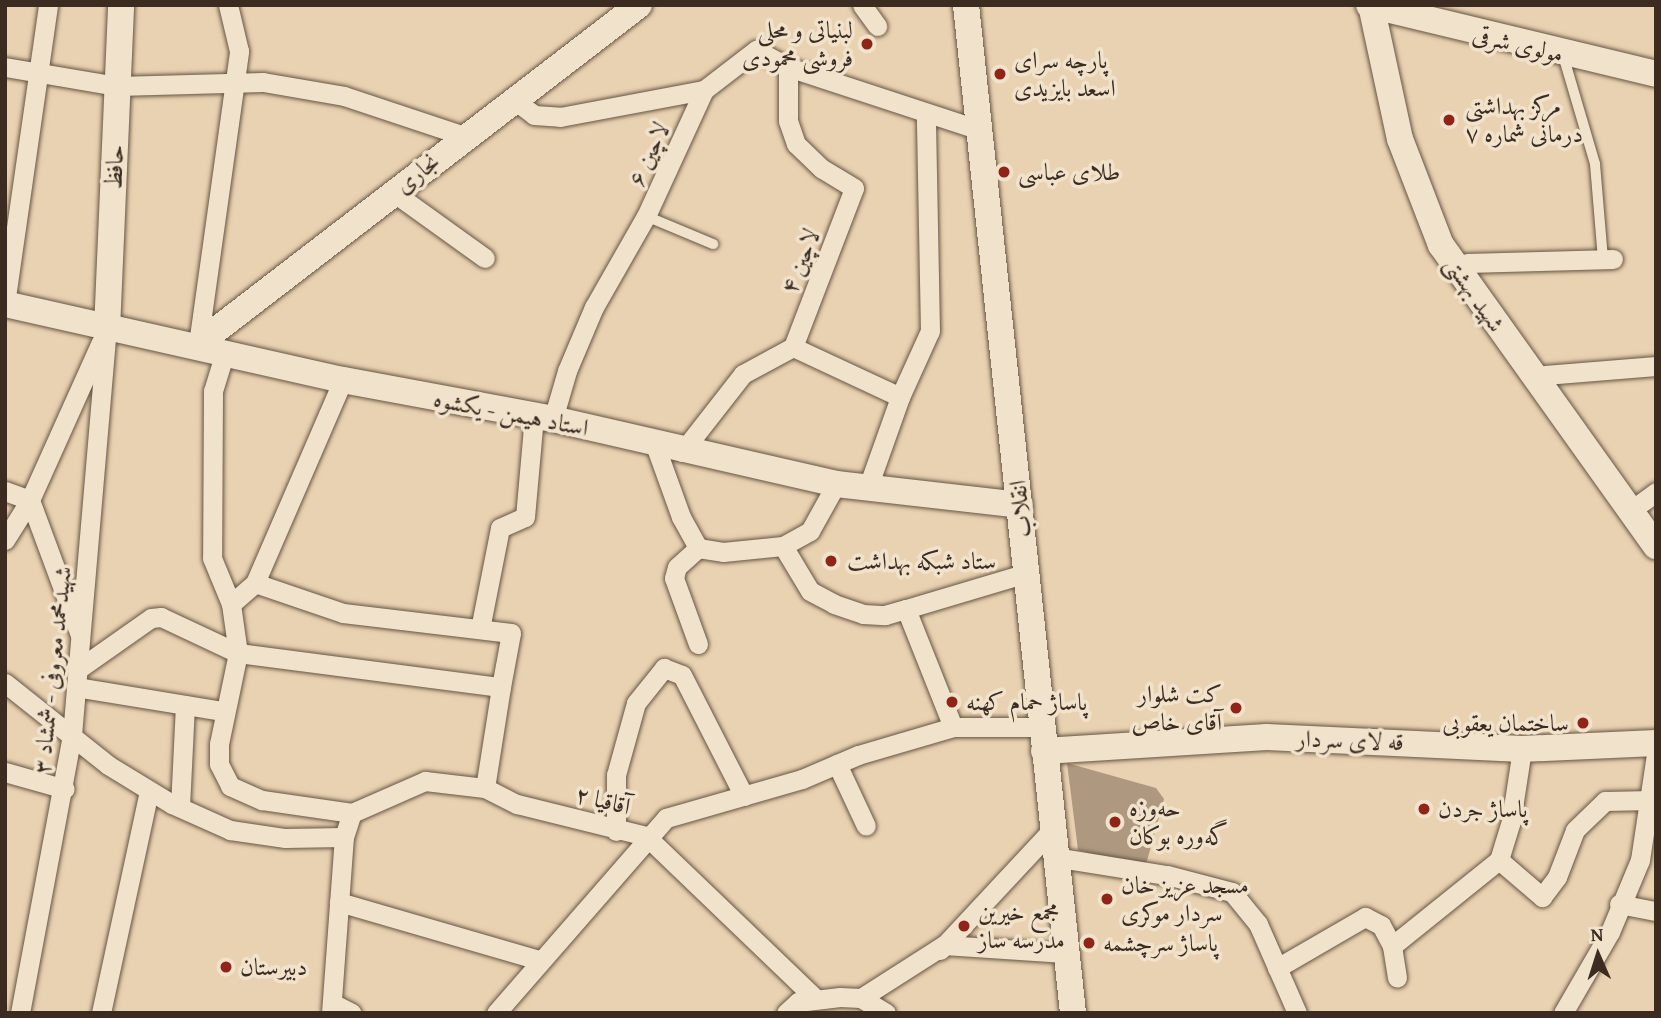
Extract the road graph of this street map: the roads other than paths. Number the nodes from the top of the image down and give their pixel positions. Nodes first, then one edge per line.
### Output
1 (48, 5) edge
2 (121, 5) edge
3 (228, 5) edge
4 (639, 5) edge
5 (862, 5) edge
6 (966, 5) edge
7 (1379, 6) edge
8 (1449, 17) edge
9 (877, 26) dead end
10 (1563, 54) junction
11 (5, 67) edge
12 (788, 67) junction
13 (1656, 74) edge
14 (41, 76) junction
15 (232, 80) junction
16 (117, 86) junction
17 (704, 90) junction
18 (513, 99) junction
19 (926, 115) junction
20 (980, 130) junction
21 (464, 136) junction
22 (393, 192) junction
23 (646, 216) junction
24 (713, 244) dead end
25 (485, 258) dead end
26 (1608, 259) joint
27 (1467, 263) junction
28 (5, 304) edge
29 (107, 329) junction
30 (198, 344) junction
31 (793, 347) junction
32 (225, 352) junction
33 (1656, 366) edge
34 (1545, 375) junction
35 (343, 380) junction
36 (900, 397) junction
37 (544, 418) junction
38 (655, 445) junction
39 (682, 452) junction
40 (836, 484) junction
41 (868, 488) junction
42 (5, 491) edge
43 (30, 500) junction
44 (1020, 505) junction
45 (1651, 506) edge
46 (5, 540) edge
47 (783, 546) junction
48 (1656, 546) edge
49 (698, 548) junction
50 (1027, 573) junction
51 (255, 583) junction
52 (231, 604) junction
53 (906, 609) junction
54 (480, 629) junction
55 (82, 640) junction
56 (698, 644) dead end
57 (238, 653) junction
58 (76, 679) junction
59 (5, 682) edge
60 (501, 687) junction
61 (185, 705) junction
62 (223, 710) junction
63 (953, 727) junction
64 (72, 735) junction
65 (1043, 739) junction
66 (1656, 743) edge
67 (1522, 749) junction
68 (1656, 754) edge
69 (837, 764) junction
70 (5, 772) edge
71 (485, 788) junction
72 (65, 789) junction
73 (149, 791) junction
74 (744, 796) junction
75 (1652, 800) junction
76 (180, 807) junction
77 (352, 813) junction
78 (866, 826) dead end
79 (615, 831) junction
80 (1051, 831) junction
81 (646, 836) junction
82 (344, 837) junction
83 (1054, 857) junction
84 (1499, 860) junction
85 (340, 902) junction
86 (1619, 904) junction
87 (1656, 911) edge
88 (1392, 946) junction
89 (939, 950) junction
90 (1065, 953) junction
91 (539, 960) junction
92 (1277, 968) junction
93 (1397, 978) dead end
94 (814, 997) junction
95 (861, 998) junction
96 (331, 1008) edge
97 (20, 1013) edge
98 (101, 1013) edge
99 (352, 1013) edge
100 (496, 1013) edge
101 (786, 1013) edge
102 (886, 1013) edge
103 (1073, 1013) edge
104 (1297, 1013) edge
105 (1563, 1013) edge

1 - 14 street
2 - 16 street, حافظ
3 - 15 street
4 - 18 street, نجاری
5 - 9 street
6 - 20 street, انقلاب
7 - 8 street, مولوی شرقی
7 - 27 street, شهید بهشتی
7 - 48 street, شهید بهشتی
8 - 10 street, مولوی شرقی
10 - 13 street, مولوی شرقی
10 - 26 lane
11 - 14 street
12 - 17 street
12 - 19 street
12 - 31 street, لاچین ۴
14 - 16 street
14 - 28 street
15 - 16 street
15 - 21 street
15 - 30 street
16 - 29 street, حافظ
17 - 18 street, لاچین ۶
17 - 23 street, لاچین ۶
18 - 21 street, نجاری
19 - 20 street
19 - 36 street
20 - 44 street, انقلاب
21 - 22 street, نجاری
22 - 25 street
22 - 30 street, نجاری
23 - 24 lane
23 - 37 street, لاچین ۶
26 - 27 street
27 - 34 street, شهید بهشتی
28 - 29 street, استاد هیمن - یکشوه
29 - 30 street, استاد هیمن - یکشوه
29 - 43 street
29 - 55 street, شهیدمحمد معروفی - شمشاد ۳
30 - 32 street, استاد هیمن - یکشوه
31 - 36 street
31 - 39 street
32 - 35 street, استاد هیمن - یکشوه
32 - 52 street
33 - 34 street
34 - 45 street, شهید بهشتی
35 - 37 street, استاد هیمن - یکشوه
35 - 51 street
36 - 41 street
37 - 38 street, استاد هیمن - یکشوه
37 - 54 street, لاچین ۶
38 - 39 street, استاد هیمن - یکشوه
38 - 49 street
39 - 40 street, استاد هیمن - یکشوه
40 - 41 street, استاد هیمن - یکشوه
40 - 47 street
41 - 44 street, استاد هیمن - یکشوه
42 - 43 street
43 - 46 street
43 - 55 street
44 - 50 street, انقلاب
47 - 49 street
47 - 53 street
49 - 56 street
50 - 53 street
50 - 65 street, انقلاب
51 - 52 street
51 - 54 street
52 - 57 street
53 - 63 street
54 - 60 street
55 - 58 street, شهیدمحمد معروفی - شمشاد ۳
57 - 58 street
57 - 60 street
57 - 62 street
58 - 61 street
58 - 64 street, شهیدمحمد معروفی - شمشاد ۳
59 - 64 street
60 - 71 street
61 - 62 street
61 - 76 street
62 - 77 street
63 - 65 street
63 - 69 street
64 - 72 street, شهیدمحمد معروفی - شمشاد ۳
64 - 73 street
65 - 67 street, قه لای سردار
65 - 80 street, انقلاب
66 - 67 street, قه لای سردار
67 - 84 street
68 - 75 street
69 - 74 street
69 - 78 street
70 - 72 street
71 - 77 street, آقاقیا ۲
71 - 79 street, آقاقیا ۲
72 - 97 street, شهیدمحمد معروفی - شمشاد ۳
73 - 76 street
73 - 98 street
74 - 79 street
74 - 81 street
75 - 84 street
75 - 86 street
76 - 82 street
77 - 82 street
79 - 81 street, آقاقیا ۲
80 - 83 street, انقلاب
80 - 89 street
81 - 91 street
81 - 94 street, آقاقیا ۲
82 - 85 street
83 - 90 street, انقلاب
83 - 92 street
84 - 88 street
85 - 91 street
85 - 96 street
86 - 87 street
86 - 105 street
88 - 92 street
88 - 93 street
89 - 90 street
89 - 95 street
90 - 103 street, انقلاب
91 - 100 street
92 - 104 street
94 - 95 street
94 - 101 street
95 - 102 street
96 - 99 street

